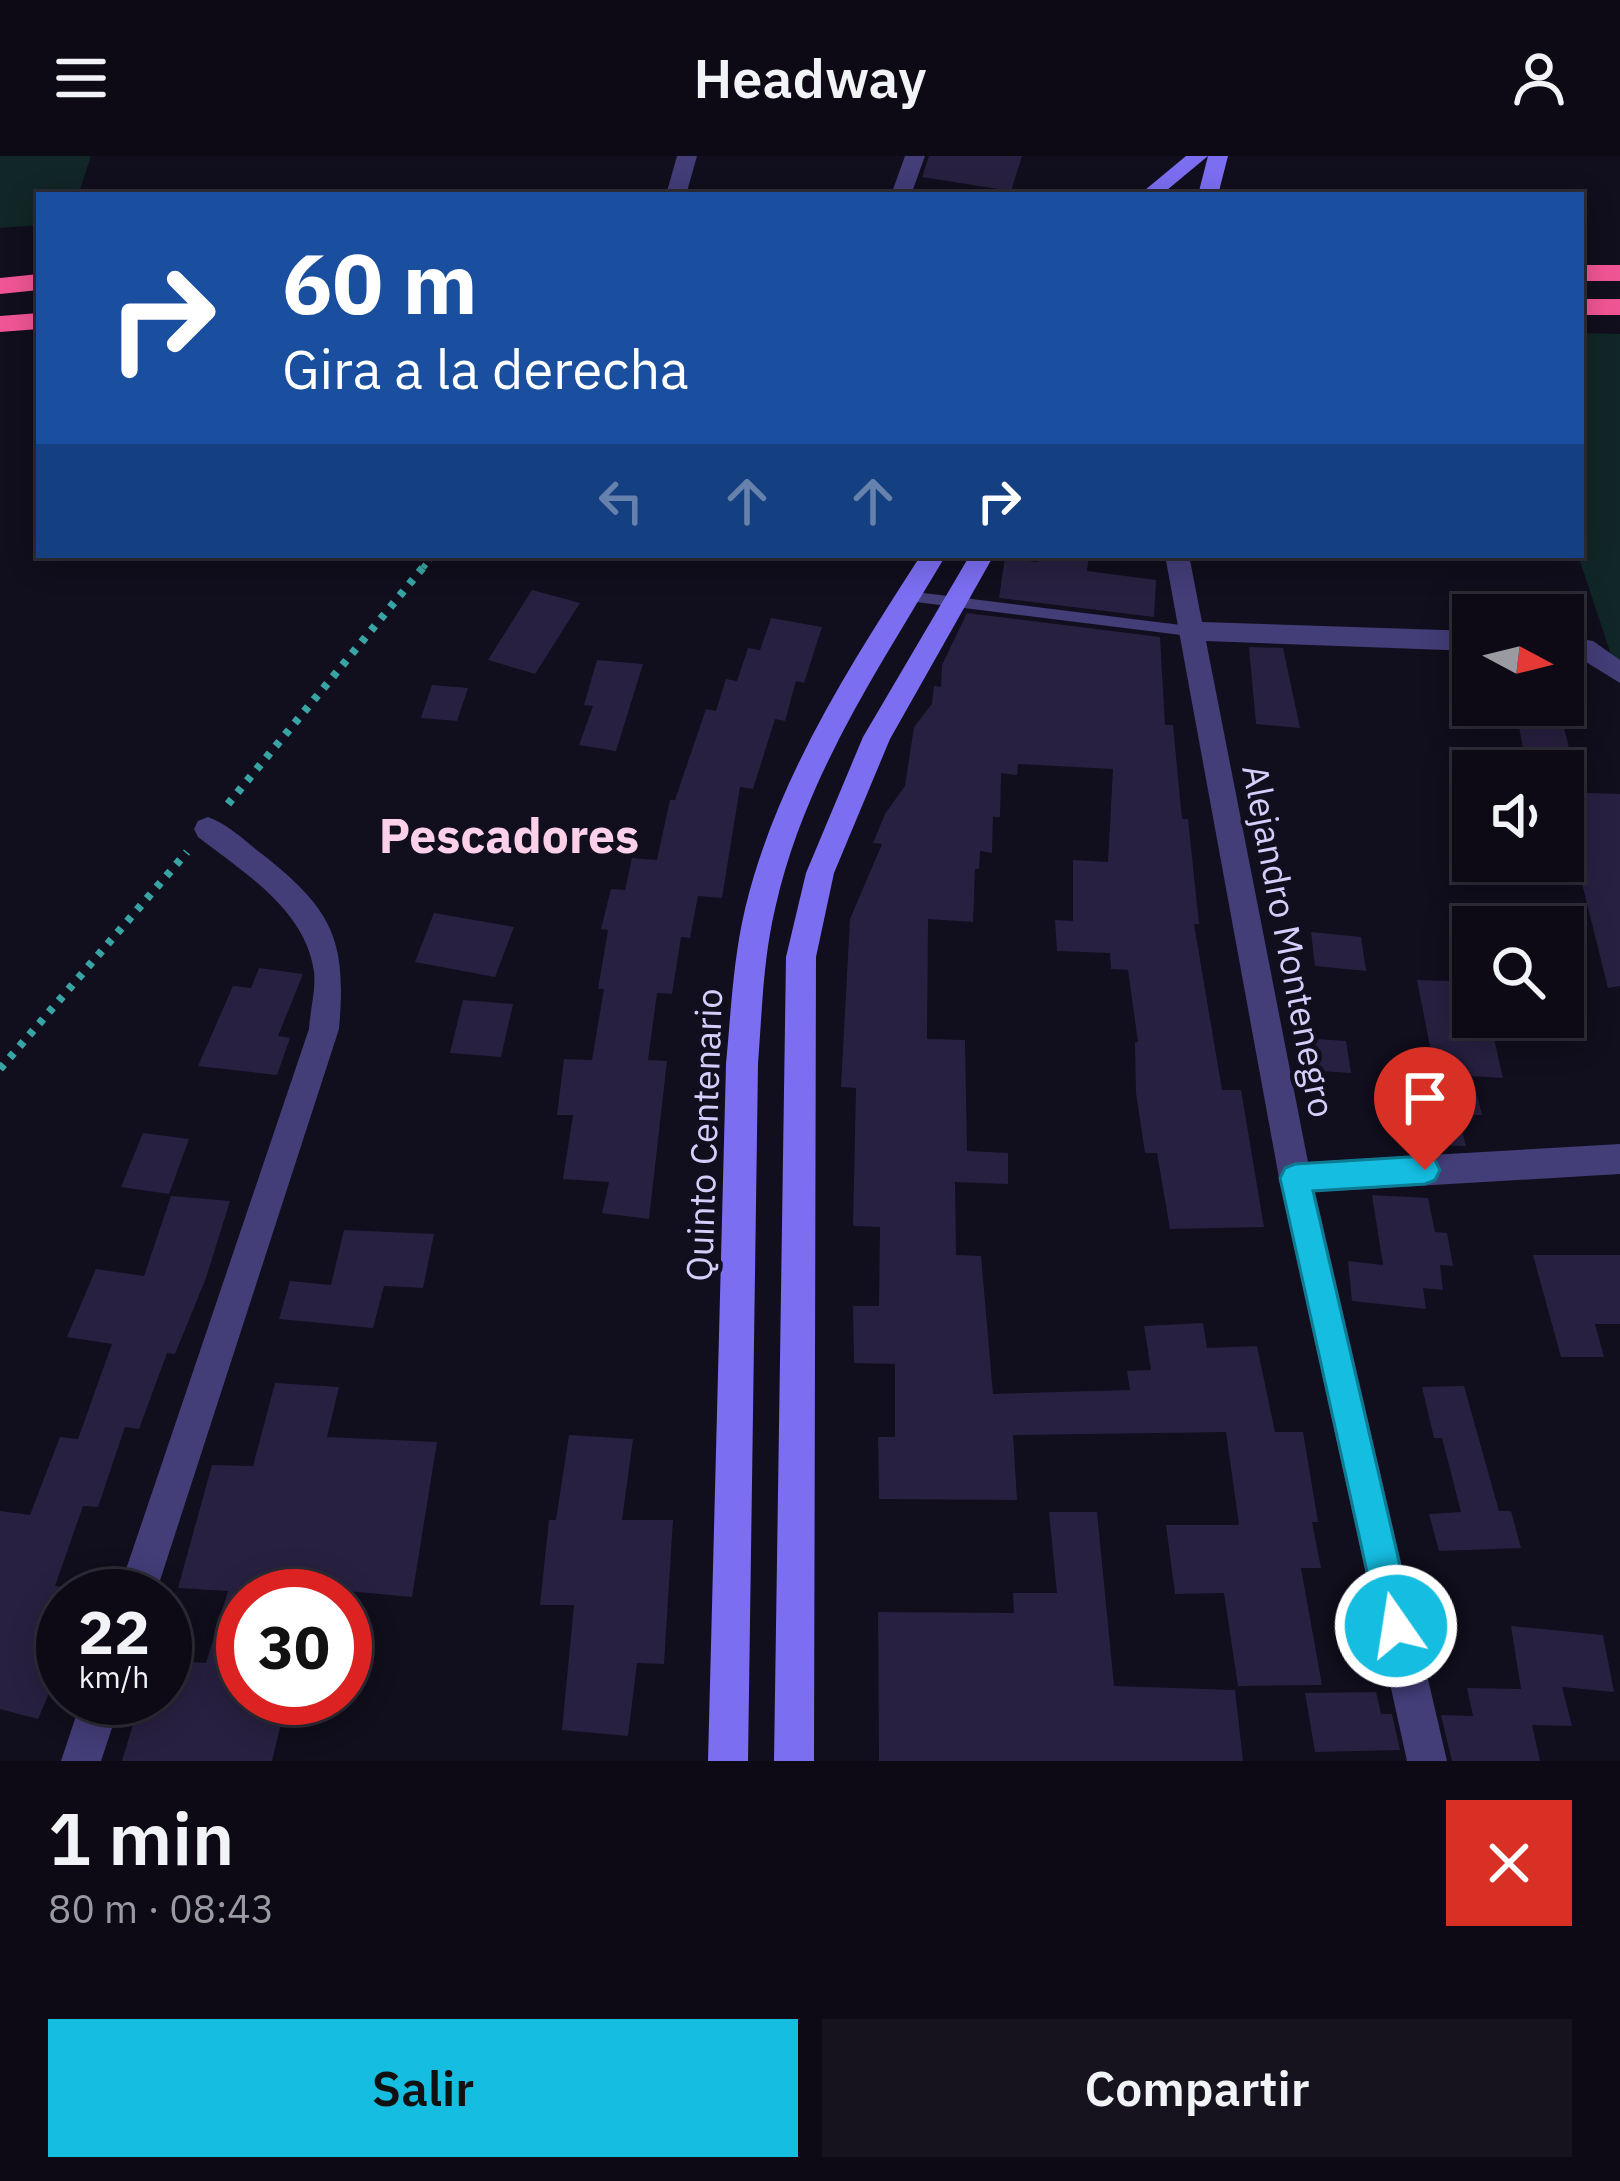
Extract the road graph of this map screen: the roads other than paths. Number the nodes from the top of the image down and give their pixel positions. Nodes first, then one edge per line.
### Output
1 (687, 156) edge
2 (916, 156) edge
3 (1198, 156) edge
4 (1218, 156) edge
5 (677, 192) edge
6 (902, 192) edge
7 (1153, 192) edge
8 (1209, 192) edge
9 (1584, 273) edge
10 (1620, 273) edge
11 (36, 282) edge
12 (0, 286) edge
13 (1620, 307) edge
14 (1584, 308) edge
15 (36, 321) edge
16 (0, 324) edge
17 (932, 558) edge
18 (980, 558) edge
19 (1177, 558) edge
20 (908, 596) junction
21 (955, 601) junction
22 (1189, 631) junction
23 (1452, 640) edge
24 (1584, 648) edge
25 (1620, 673) edge
26 (208, 829) dead end
27 (1620, 1159) edge
28 (1295, 1178) junction
29 (145, 1569) edge
30 (93, 1725) edge
31 (81, 1761) edge
32 (728, 1761) edge
33 (794, 1761) edge
34 (1427, 1761) edge

1 - 5 street
2 - 6 street
3 - 7 main road
4 - 8 main road
9 - 10 highway
11 - 12 highway
13 - 14 highway
15 - 16 highway
17 - 20 main road, Quinto Centenario
18 - 21 main road
19 - 22 street, Alejandro Montenegro
20 - 21 lane
20 - 32 main road, Quinto Centenario
21 - 22 lane
21 - 33 main road
22 - 23 street
22 - 28 street, Alejandro Montenegro
24 - 25 street
26 - 29 street
27 - 28 street
28 - 34 street, Alejandro Montenegro
30 - 31 street

